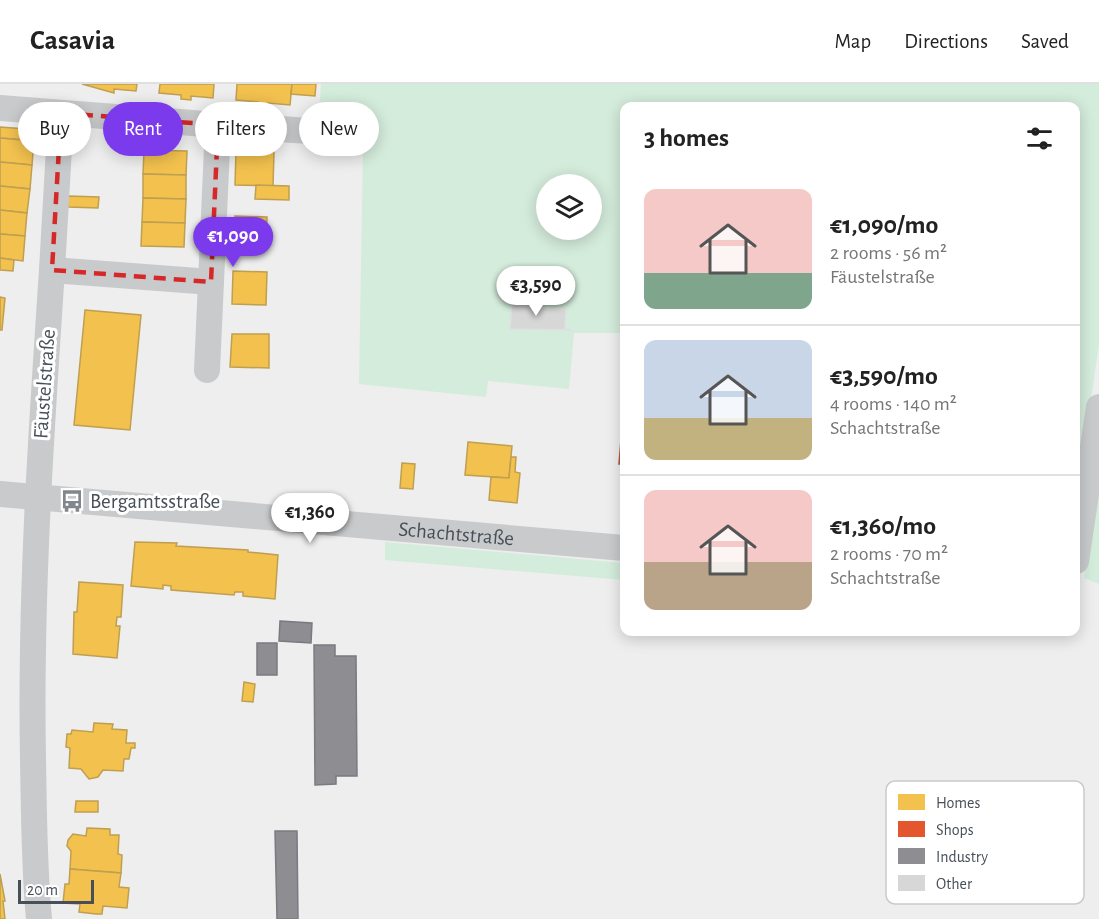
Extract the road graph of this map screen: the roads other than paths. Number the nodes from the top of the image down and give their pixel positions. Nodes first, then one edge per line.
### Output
1 (0, 108) edge
2 (18, 109) edge
3 (91, 115) edge
4 (195, 123) edge
5 (59, 156) edge
6 (217, 156) edge
7 (52, 270) junction
8 (211, 282) junction
9 (207, 370) dead end
10 (1099, 407) edge
11 (0, 494) edge
12 (37, 498) junction
13 (1080, 534) edge
14 (620, 548) edge
15 (39, 919) edge

1 - 2 street
3 - 4 street
5 - 7 street, Fäustelstraße
6 - 8 street
7 - 8 street
7 - 12 street, Fäustelstraße
8 - 9 street
10 - 13 street
11 - 12 street, Schachtstraße
12 - 14 street, Schachtstraße
12 - 15 street

